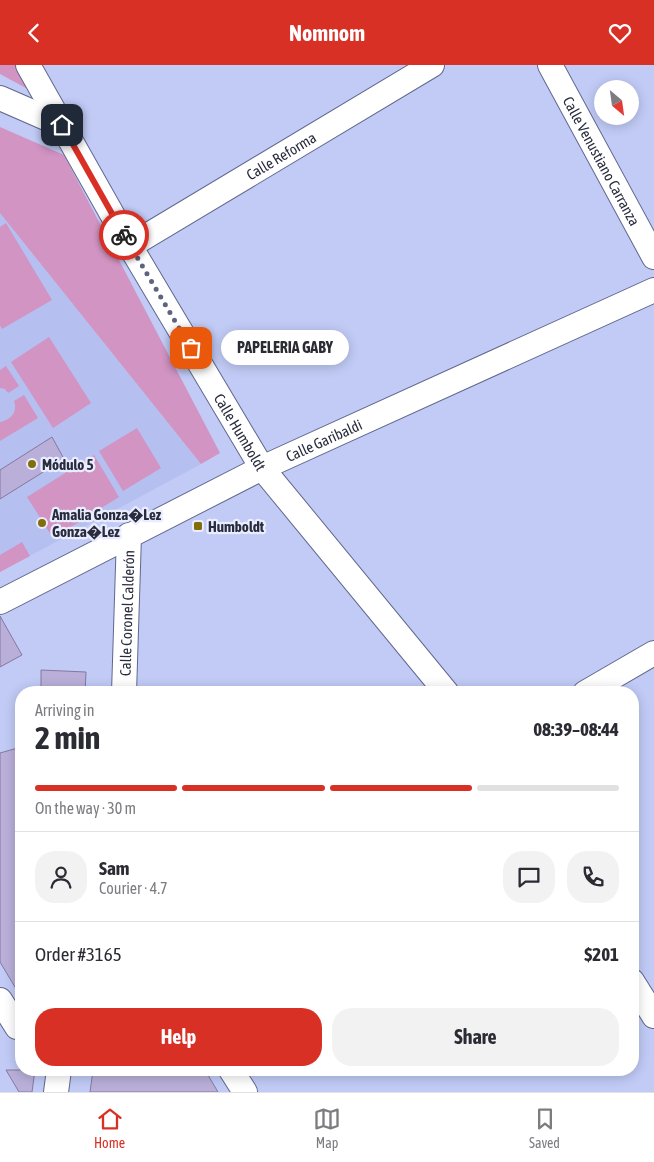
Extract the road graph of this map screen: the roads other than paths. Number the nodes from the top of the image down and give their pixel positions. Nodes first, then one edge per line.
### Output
1 (28, 65) edge
2 (432, 65) edge
3 (550, 65) edge
4 (0, 98) edge
5 (62, 125) junction
6 (130, 246) junction
7 (654, 257) edge
8 (654, 290) edge
9 (262, 468) junction
10 (129, 535) junction
11 (0, 602) edge
12 (654, 653) edge
13 (124, 686) edge
14 (441, 686) edge
15 (597, 686) edge
16 (639, 992) edge
17 (0, 1000) edge
18 (654, 1016) edge
19 (13, 1029) edge
20 (58, 1076) edge
21 (235, 1076) edge
22 (56, 1092) edge
23 (245, 1092) edge

1 - 5 street, Calle Humboldt
2 - 6 street, Calle Reforma
3 - 7 street, Calle Venustiano Carranza
4 - 5 street
5 - 6 street, Calle Humboldt
6 - 9 street, Calle Humboldt
8 - 9 street, Calle Garibaldi
9 - 10 street, Calle Garibaldi
9 - 14 street, Calle Humboldt
10 - 11 street, Calle Garibaldi
10 - 13 street, Calle Coronel Calderón
12 - 15 street
16 - 18 street
17 - 19 street
20 - 22 street
21 - 23 street

